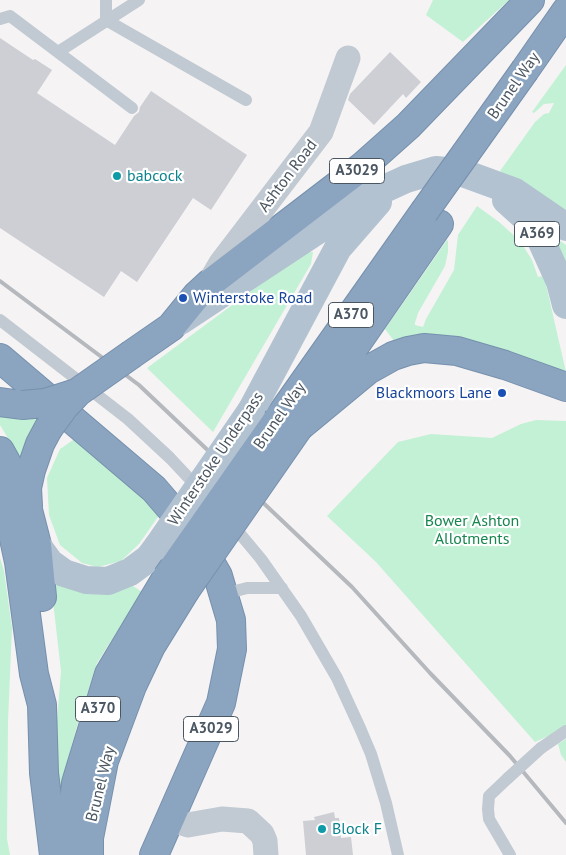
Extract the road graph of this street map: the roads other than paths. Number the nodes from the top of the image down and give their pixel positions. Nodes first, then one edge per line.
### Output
1 (106, 0) edge
2 (139, 0) edge
3 (524, 3) edge
4 (566, 12) edge
5 (0, 19) edge
6 (106, 20) junction
7 (566, 40) edge
8 (58, 52) junction
9 (348, 58) dead end
10 (530, 77) junction
11 (246, 100) dead end
12 (132, 108) dead end
13 (406, 179) junction
14 (483, 181) junction
15 (566, 227) edge
16 (209, 284) junction
17 (566, 304) edge
18 (0, 320) edge
19 (171, 327) junction
20 (0, 358) edge
21 (566, 386) edge
22 (78, 392) junction
23 (11, 403) edge
24 (289, 423) junction
25 (0, 451) edge
26 (0, 489) edge
27 (28, 510) junction
28 (37, 545) junction
29 (176, 584) junction
30 (282, 588) junction
31 (224, 594) junction
32 (42, 705) junction
33 (566, 731) edge
34 (170, 819) junction
35 (54, 855) edge
36 (69, 855) edge
37 (89, 855) edge
38 (154, 855) edge
39 (266, 855) edge
40 (398, 855) edge
41 (510, 855) edge

1 - 6 lane
2 - 6 lane
3 - 16 highway, A3029
4 - 10 highway, Brunel Way / A370
5 - 8 lane
6 - 8 lane
6 - 11 lane
7 - 10 highway, Brunel Way / A370
8 - 12 lane
9 - 16 street, Ashton Road
10 - 24 highway, Brunel Way / A370
13 - 14 main road, Winterstoke Underpass / A3029
13 - 19 main road, Winterstoke Underpass / A3029
13 - 28 main road, Winterstoke Underpass / A3029, bridge
14 - 15 main road, Winterstoke Underpass / A369
14 - 17 main road, Winterstoke Underpass / A369
16 - 19 highway, A3029
18 - 30 lane
19 - 22 highway, Winterstoke Underpass / A3029, bridge
20 - 31 highway, A3029
21 - 24 highway
22 - 23 highway, A3029, bridge
22 - 27 highway, A3029, bridge
24 - 29 highway, Brunel Way / A370, bridge
25 - 27 highway, A3029
26 - 32 highway, A3029
27 - 28 highway, A3029
28 - 32 highway, A3029
29 - 36 highway, Brunel Way / A370
29 - 37 highway, Brunel Way / A370
30 - 31 lane
30 - 40 lane
31 - 34 highway, A3029
32 - 35 highway, A3029
33 - 41 lane, bridge
34 - 38 highway, A3029
34 - 39 street

